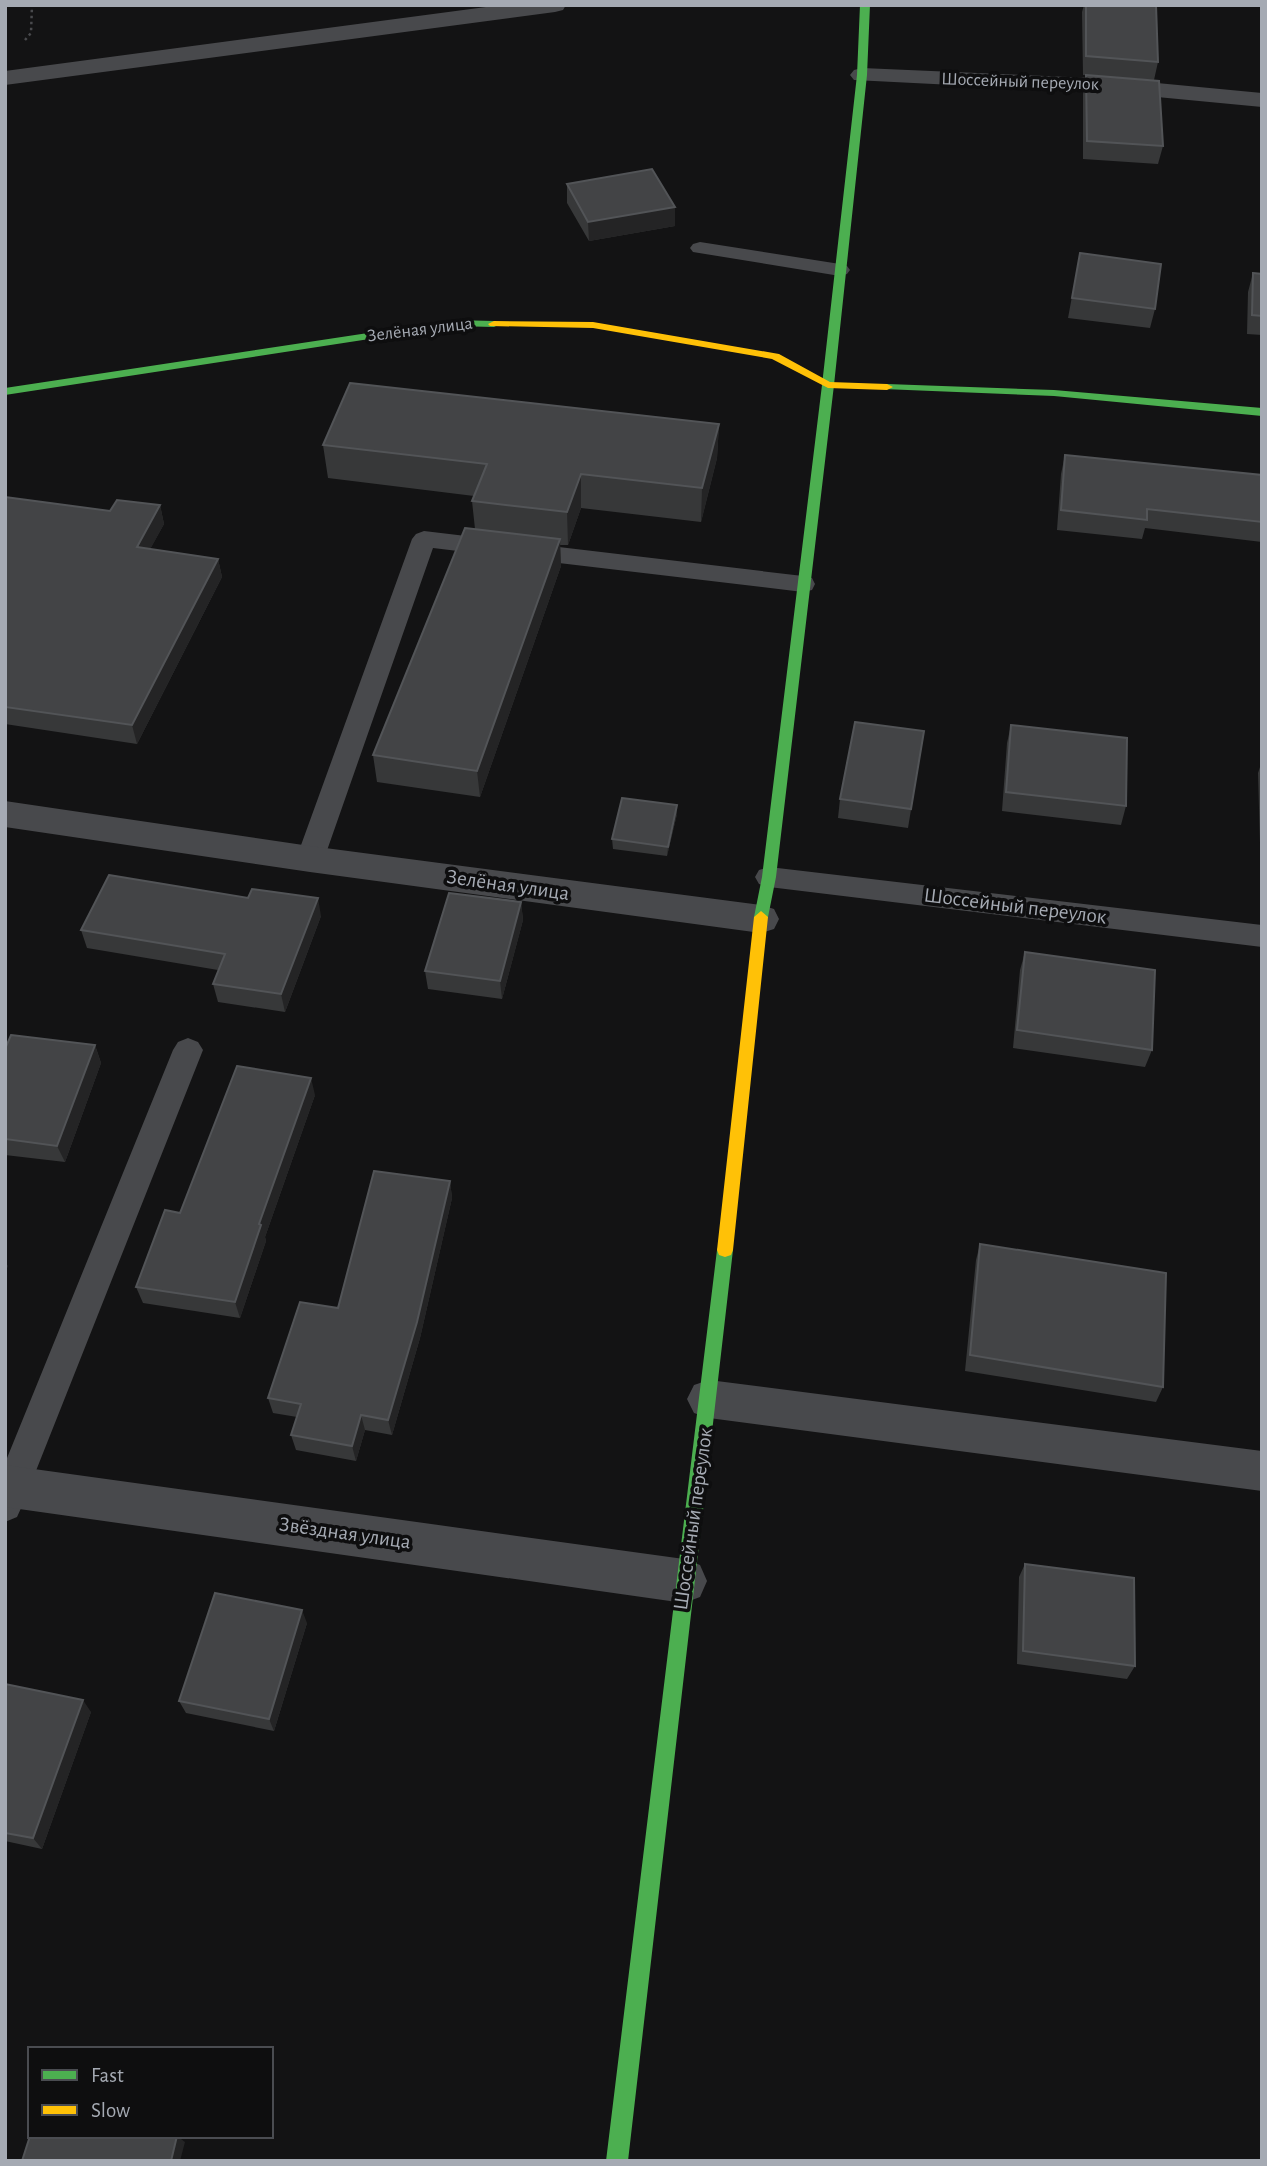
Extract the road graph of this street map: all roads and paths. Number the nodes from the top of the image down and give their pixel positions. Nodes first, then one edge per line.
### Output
1 (32, 5) edge
2 (555, 5) edge
3 (865, 5) edge
4 (23, 42) dead end
5 (862, 75) junction
6 (5, 78) edge
7 (1262, 100) edge
8 (700, 248) dead end
9 (840, 270) junction
10 (828, 385) junction
11 (5, 392) edge
12 (1262, 412) edge
13 (803, 584) junction
14 (5, 814) edge
15 (310, 859) junction
16 (769, 877) junction
17 (761, 919) junction
18 (1262, 936) edge
19 (188, 1050) dead end
20 (709, 1399) junction
21 (1262, 1471) edge
22 (8, 1493) edge
23 (684, 1581) junction
24 (617, 2161) edge

1 - 4 path
2 - 6 street
3 - 5 street, Шоссейный переулок
5 - 7 street, Шоссейный переулок
5 - 9 street, Шоссейный переулок
8 - 9 lane
9 - 10 street, Шоссейный переулок
10 - 11 street, Зелёная улица
10 - 12 street
10 - 13 street, Шоссейный переулок
13 - 15 lane
13 - 16 street, Шоссейный переулок
14 - 15 street, Зелёная улица
15 - 17 street, Зелёная улица
16 - 17 street, Шоссейный переулок
16 - 18 lane, Шоссейный переулок
17 - 20 street, Шоссейный переулок
19 - 22 lane
20 - 21 street
20 - 23 street, Шоссейный переулок
22 - 23 street, Звёздная улица
23 - 24 street, Шоссейный переулок

